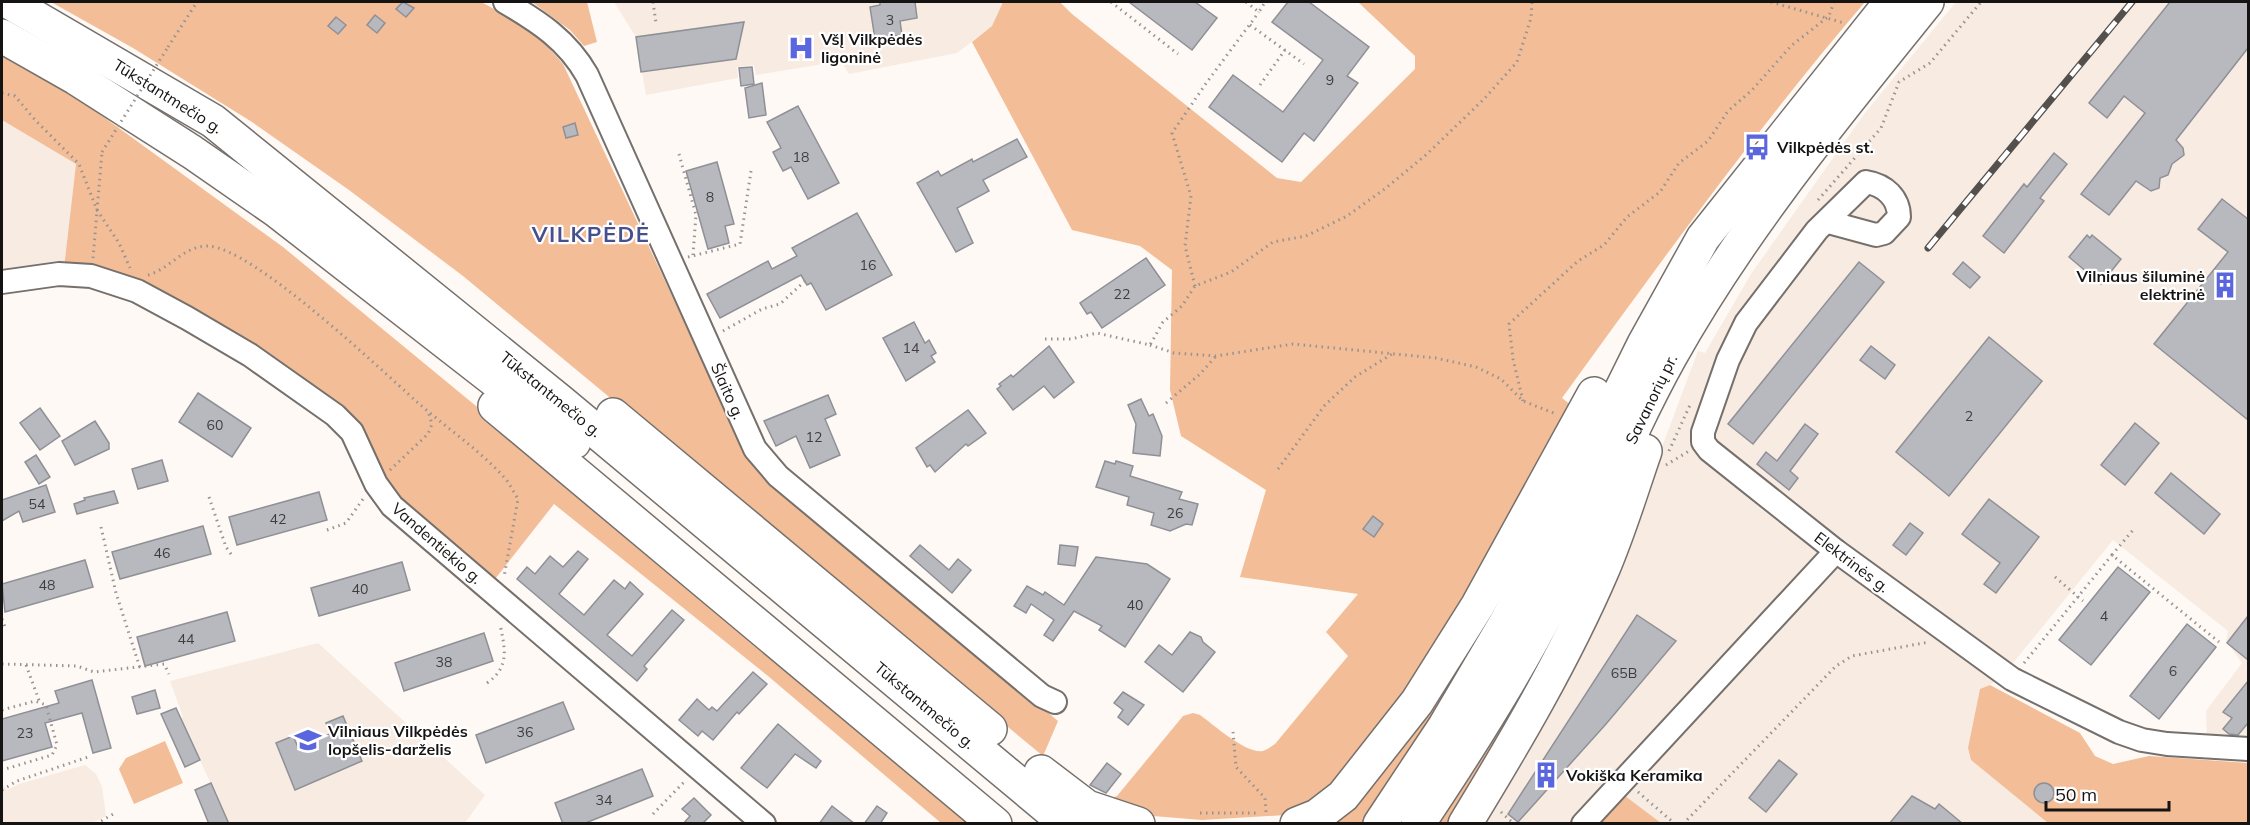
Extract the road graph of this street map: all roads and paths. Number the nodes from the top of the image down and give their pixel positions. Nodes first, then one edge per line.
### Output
1 (9, 2) edge
2 (197, 2) edge
3 (505, 2) edge
4 (653, 2) edge
5 (1111, 2) edge
6 (1246, 2) edge
7 (1265, 2) edge
8 (1532, 2) edge
9 (1771, 2) edge
10 (1834, 2) edge
11 (1891, 2) edge
12 (1927, 2) edge
13 (1259, 12) junction
14 (1829, 16) junction
15 (656, 24) dead end
16 (1250, 25) junction
17 (1851, 26) dead end
18 (2, 36) edge
19 (1285, 50) junction
20 (1178, 54) dead end
21 (1304, 64) dead end
22 (1260, 85) dead end
23 (2, 93) edge
24 (213, 121) junction
25 (679, 154) dead end
26 (752, 171) dead end
27 (97, 210) junction
28 (1828, 222) dead end
29 (1703, 238) junction
30 (693, 255) junction
31 (672, 264) junction
32 (132, 271) dead end
33 (92, 276) junction
34 (144, 276) dead end
35 (805, 281) dead end
36 (2, 282) edge
37 (1195, 285) junction
38 (378, 291) junction
39 (1691, 323) junction
40 (1046, 339) dead end
41 (705, 340) junction
42 (1150, 345) junction
43 (1393, 353) junction
44 (1216, 356) junction
45 (1523, 401) junction
46 (1166, 403) dead end
47 (554, 410) junction
48 (428, 411) junction
49 (1556, 414) dead end
50 (1703, 442) junction
51 (1662, 467) dead end
52 (1278, 469) dead end
53 (376, 484) junction
54 (209, 497) dead end
55 (100, 527) dead end
56 (2133, 530) dead end
57 (1836, 551) junction
58 (2112, 555) junction
59 (233, 557) dead end
60 (2055, 576) dead end
61 (502, 585) dead end
62 (2078, 597) junction
63 (2083, 601) dead end
64 (498, 614) dead end
65 (2, 619) edge
66 (5, 627) dead end
67 (1954, 638) junction
68 (2219, 642) dead end
69 (2, 664) edge
70 (26, 665) junction
71 (140, 668) junction
72 (169, 674) dead end
73 (2012, 678) junction
74 (487, 683) dead end
75 (1055, 702) dead end
76 (40, 703) junction
77 (2, 710) edge
78 (1233, 732) dead end
79 (2248, 749) edge
80 (91, 756) dead end
81 (2, 770) edge
82 (687, 779) dead end
83 (1624, 781) junction
84 (2, 790) edge
85 (1266, 812) dead end
86 (1501, 812) dead end
87 (115, 813) dead end
88 (1200, 813) dead end
89 (1259, 813) dead end
90 (653, 814) dead end
91 (1382, 820) edge
92 (96, 824) edge
93 (764, 824) edge
94 (995, 824) edge
95 (1033, 824) edge
96 (1068, 824) edge
97 (1138, 824) edge
98 (1297, 824) edge
99 (1418, 824) edge
100 (1465, 824) edge
101 (1514, 824) edge
102 (1583, 824) edge
103 (1675, 824) edge
104 (1683, 824) edge

1 - 24 highway, Tūkstantmečio g.
2 - 27 path, bridge
3 - 31 street, Šlaito g.
4 - 15 path
5 - 20 path
6 - 13 path
7 - 13 path
8 - 37 path
9 - 14 path
10 - 14 path
11 - 29 highway, Savanorių pr.
12 - 39 highway, Savanorių pr.
13 - 16 path
14 - 17 path
14 - 45 path
16 - 19 path
16 - 37 path
18 - 38 highway, Tūkstantmečio g.
19 - 21 path
19 - 22 path
23 - 27 path
24 - 47 highway, Tūkstantmečio g.
24 - 97 highway
25 - 30 path
26 - 30 path
27 - 32 path
27 - 33 path
28 - 50 street
29 - 91 highway, Savanorių pr.
29 - 98 highway
30 - 31 path
31 - 41 street, Šlaito g.
33 - 36 street, Vandentiekio g.
33 - 53 street, Vandentiekio g.
34 - 48 path
35 - 41 path
37 - 42 path
38 - 47 highway, Tūkstantmečio g.
38 - 94 highway
39 - 99 highway, Savanorių pr.
39 - 100 highway
40 - 42 path
41 - 75 street, Šlaito g.
42 - 44 path
43 - 44 path
43 - 45 path
43 - 52 path
44 - 46 path
45 - 49 path
47 - 95 highway, Tūkstantmečio g.
47 - 96 highway, Tūkstantmečio g.
48 - 53 path
48 - 61 path
50 - 51 path
50 - 57 street, Elektrinės g.
53 - 93 street, Vandentiekio g.
54 - 59 path
55 - 71 path
56 - 58 path
57 - 67 street, Elektrinės g.
57 - 83 street
58 - 62 path
58 - 68 path
60 - 62 path
62 - 63 path
62 - 73 path
64 - 74 path
65 - 66 path
67 - 73 street, Elektrinės g.
67 - 104 path
69 - 70 path
70 - 71 path
70 - 76 path
71 - 72 path
73 - 79 street, Elektrinės g.
76 - 77 path
76 - 81 path
78 - 85 path
80 - 84 path
82 - 90 path
83 - 102 street
83 - 103 path
86 - 101 path
87 - 92 path
88 - 89 path

